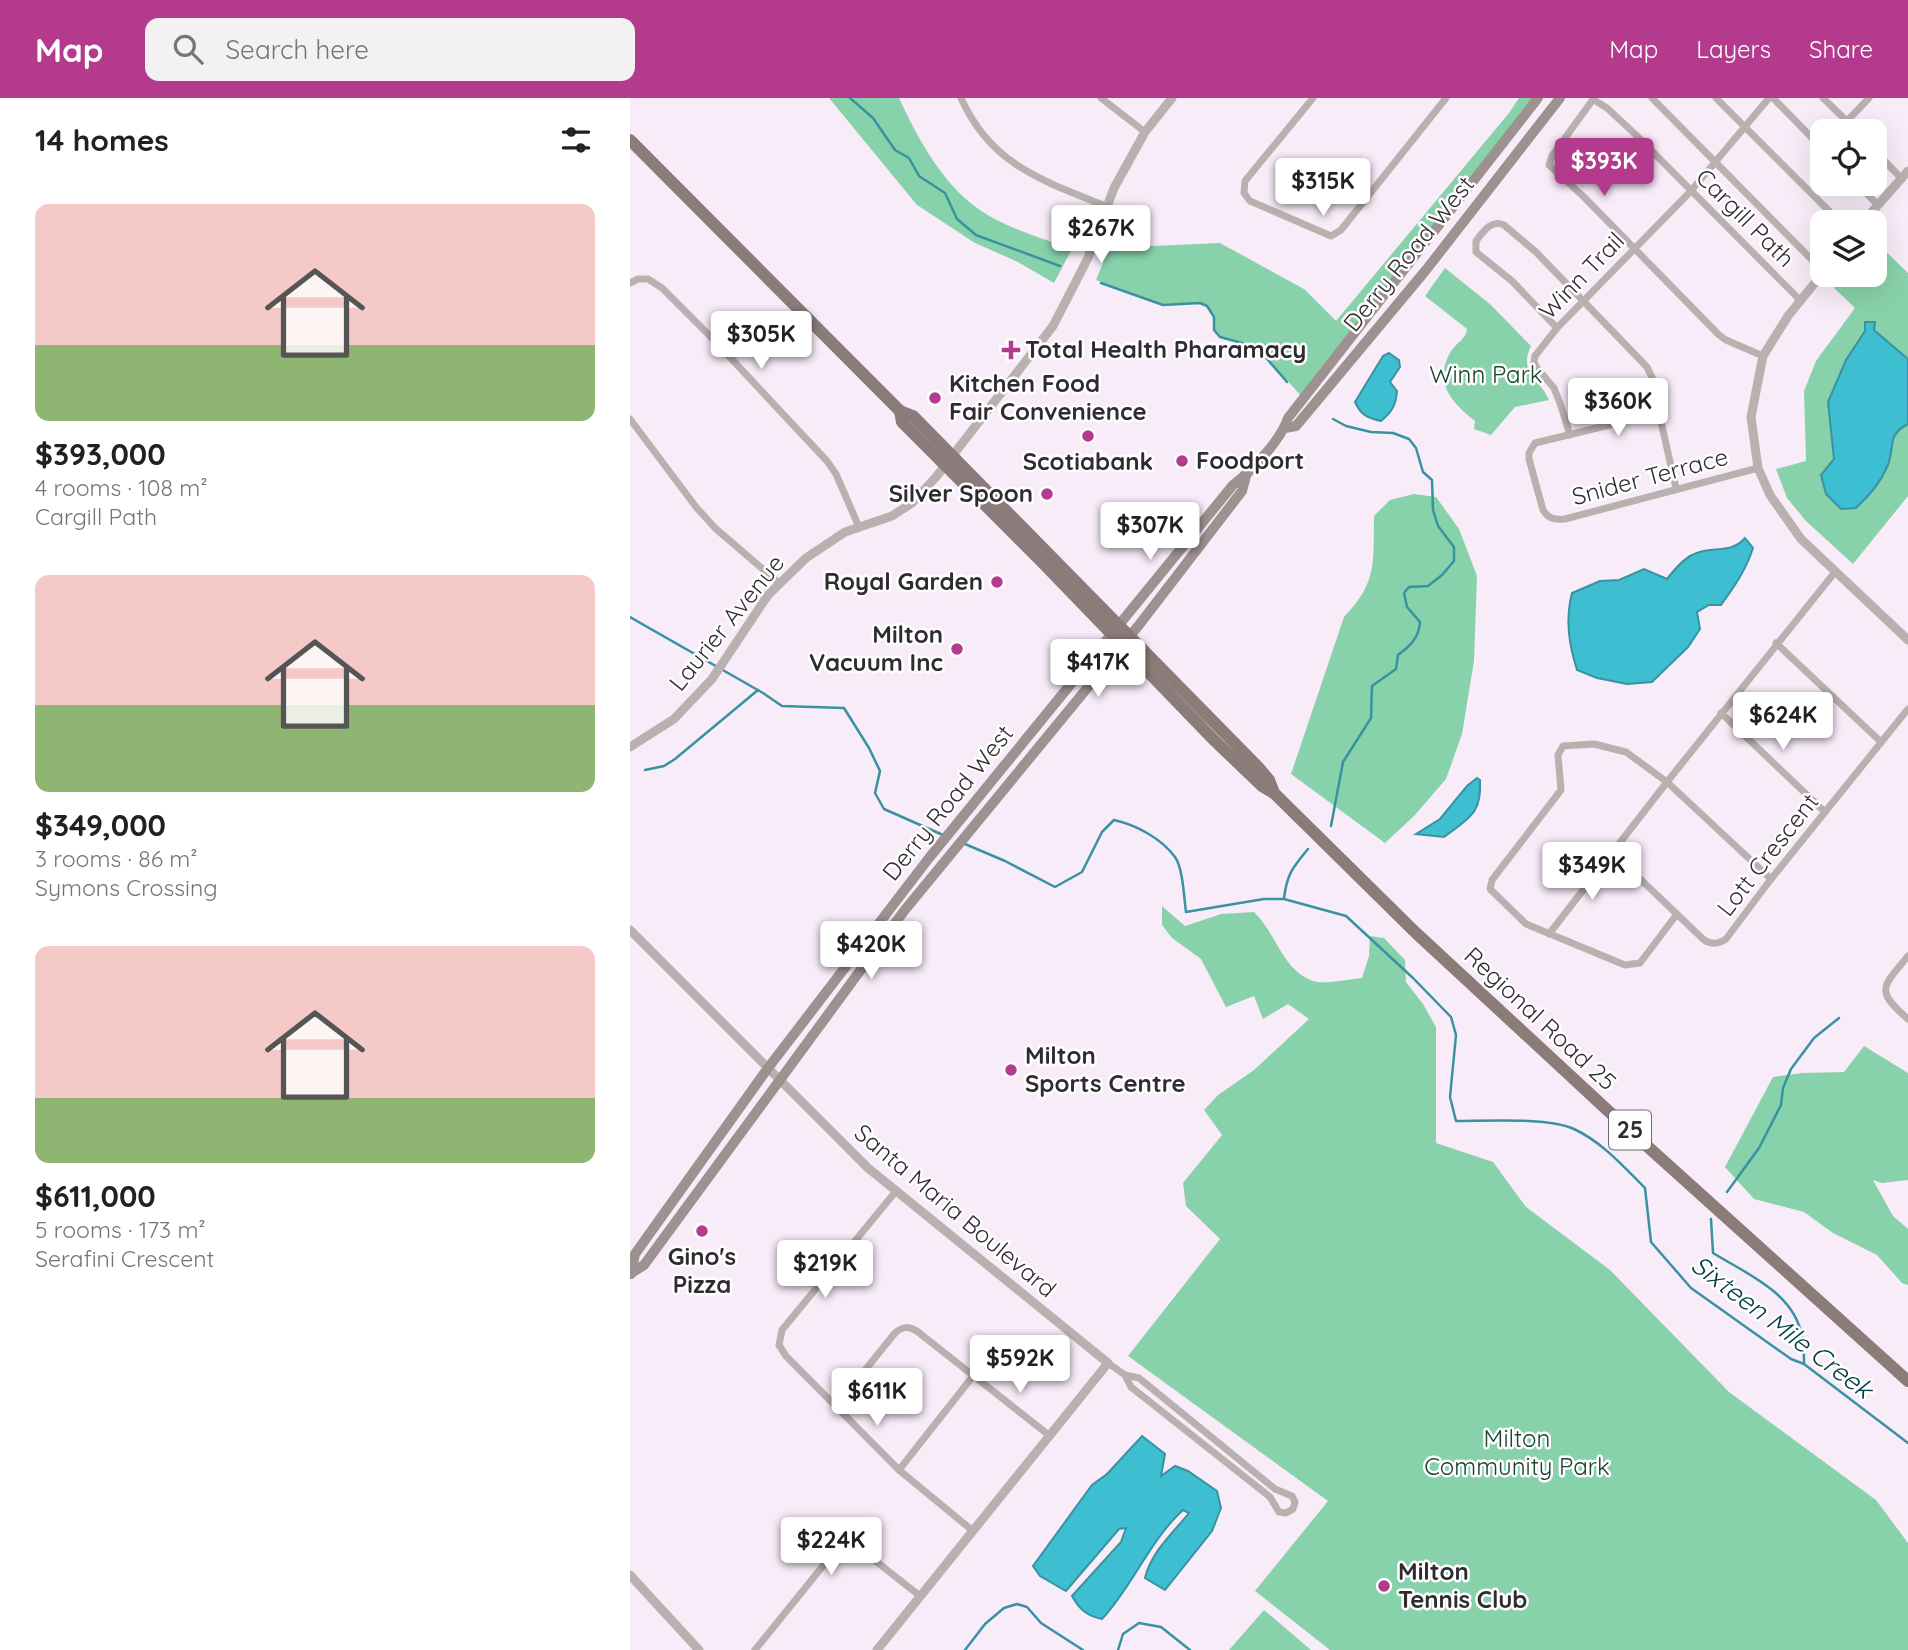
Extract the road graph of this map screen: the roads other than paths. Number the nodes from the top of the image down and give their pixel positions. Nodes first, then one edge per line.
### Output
1 (961, 98) edge
2 (1101, 98) edge
3 (1172, 98) edge
4 (1313, 98) edge
5 (1446, 98) edge
6 (1538, 98) edge
7 (1560, 98) edge
8 (1652, 98) edge
9 (1716, 98) edge
10 (1771, 98) edge
11 (1823, 98) edge
12 (1869, 98) edge
13 (1594, 99) edge
14 (1845, 119) edge
15 (1849, 119) edge
16 (1745, 127) junction
17 (1145, 132) junction
18 (1810, 136) edge
19 (630, 140) edge
20 (1887, 160) edge
21 (1715, 164) junction
22 (1905, 175) edge
23 (1690, 192) junction
24 (1869, 196) edge
25 (1878, 205) junction
26 (1106, 206) junction
27 (1828, 210) edge
28 (1874, 210) edge
29 (1634, 250) junction
30 (1810, 260) edge
31 (630, 283) edge
32 (1811, 287) edge
33 (1801, 301) junction
34 (1583, 303) junction
35 (1557, 328) junction
36 (1763, 356) junction
37 (1659, 414) junction
38 (630, 419) edge
39 (1285, 428) junction
40 (1570, 435) junction
41 (949, 460) junction
42 (1758, 468) junction
43 (1246, 476) junction
44 (1676, 488) junction
45 (859, 527) junction
46 (1835, 572) junction
47 (779, 583) junction
48 (1115, 630) junction
49 (1908, 640) edge
50 (1126, 641) junction
51 (1776, 643) junction
52 (1908, 709) edge
53 (1721, 713) junction
54 (1881, 742) junction
55 (630, 747) edge
56 (1667, 782) junction
57 (1825, 812) junction
58 (1613, 853) junction
59 (1771, 879) junction
60 (1677, 914) junction
61 (630, 930) edge
62 (1549, 934) junction
63 (1908, 956) edge
64 (1908, 1018) edge
65 (768, 1068) junction
66 (779, 1079) junction
67 (896, 1191) junction
68 (630, 1274) edge
69 (1108, 1363) junction
70 (1125, 1375) junction
71 (973, 1376) junction
72 (1908, 1381) edge
73 (836, 1406) junction
74 (1050, 1436) junction
75 (899, 1470) junction
76 (973, 1531) junction
77 (630, 1575) edge
78 (919, 1597) junction
79 (699, 1650) edge
80 (755, 1650) edge
81 (877, 1650) edge

1 - 26 street
2 - 17 street
3 - 17 street, Laurier Avenue
4 - 5 street
6 - 39 main road, Derry Road West
7 - 39 main road, Derry Road West
8 - 21 street
9 - 16 street
10 - 16 street, Winn Trail
10 - 18 street
11 - 14 street
12 - 15 street
13 - 23 street, Cargill Path
13 - 29 street, Cargill Path
16 - 21 street, Winn Trail
16 - 27 street
17 - 26 street, Laurier Avenue
19 - 41 main road
20 - 22 street
21 - 23 street, Winn Trail
21 - 30 street
22 - 25 street
23 - 29 street, Winn Trail
23 - 33 street, Cargill Path
24 - 25 street
25 - 28 street
26 - 41 street, Laurier Avenue
29 - 34 street, Winn Trail
29 - 36 street, Cargill Path
31 - 45 street
32 - 33 street
33 - 36 street
34 - 35 street, Winn Trail
34 - 35 street
34 - 37 street
35 - 40 street, Winn Trail
36 - 42 street
37 - 40 street, Snider Terrace
37 - 44 street
38 - 47 street
39 - 43 main road, Derry Road West
40 - 44 street, Snider Terrace
41 - 45 street, Laurier Avenue
41 - 48 main road
42 - 44 street, Snider Terrace
42 - 46 street
43 - 48 main road, Derry Road West
43 - 50 main road, Derry Road West
45 - 47 street, Laurier Avenue
46 - 49 street
46 - 51 street
47 - 55 street, Laurier Avenue
48 - 50 main road, 25
48 - 65 main road, Derry Road West
50 - 66 main road, Derry Road West
50 - 72 main road, Regional Road 25 / 25
51 - 53 street
51 - 54 street
52 - 54 street, Lott Crescent
53 - 56 street
53 - 57 street
54 - 57 street, Lott Crescent
56 - 58 street
56 - 59 street
56 - 62 street
57 - 59 street, Lott Crescent
58 - 60 street, Lott Crescent
58 - 62 street
59 - 60 street, Lott Crescent
60 - 62 street
61 - 65 street, Santa Maria Boulevard
63 - 64 street
65 - 66 street, Santa Maria Boulevard
65 - 68 main road, Derry Road West
66 - 67 street, Santa Maria Boulevard
66 - 68 main road, Derry Road West
67 - 69 street, Santa Maria Boulevard
67 - 73 street
69 - 70 street, Santa Maria Boulevard
69 - 74 street
70 - 70 street, Santa Maria Boulevard
71 - 73 street
71 - 74 street
71 - 75 street
73 - 75 street
74 - 76 street
75 - 76 street
76 - 78 street
77 - 79 street
78 - 80 street
78 - 81 street

